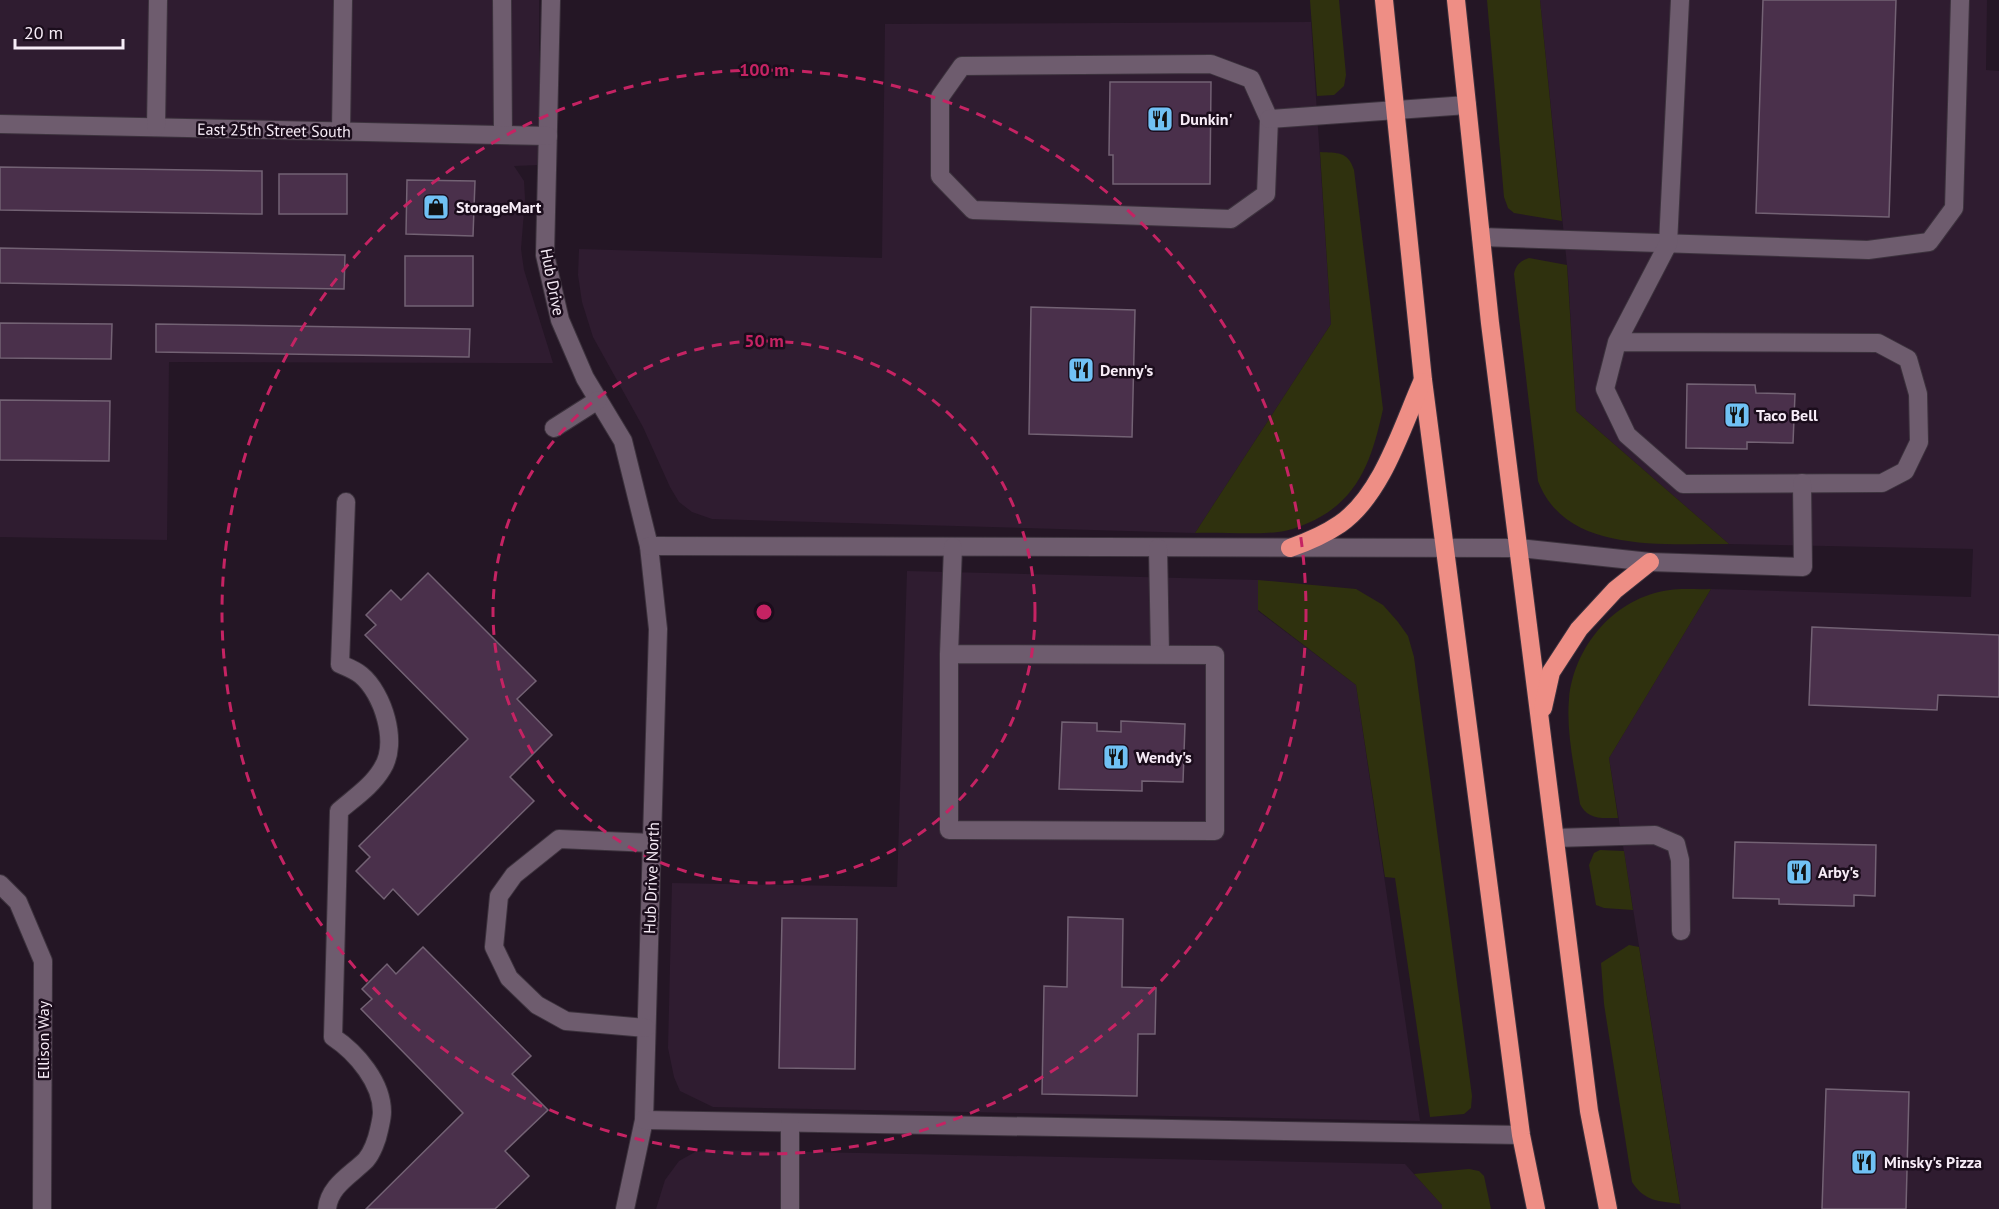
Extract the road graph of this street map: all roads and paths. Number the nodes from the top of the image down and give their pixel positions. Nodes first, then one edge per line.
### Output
1 (158, 0) edge
2 (343, 0) edge
3 (502, 0) edge
4 (551, 0) edge
5 (1384, 0) edge
6 (1456, 0) edge
7 (1680, 0) edge
8 (1960, 0) edge
9 (1467, 105) junction
10 (1396, 111) junction
11 (1269, 119) junction
12 (0, 124) edge
13 (156, 127) junction
14 (341, 131) junction
15 (503, 135) junction
16 (548, 136) junction
17 (1481, 237) junction
18 (1668, 244) junction
19 (1617, 342) junction
20 (1423, 380) junction
21 (598, 400) junction
22 (554, 428) dead end
23 (1802, 483) junction
24 (346, 502) dead end
25 (649, 546) junction
26 (952, 547) junction
27 (1158, 548) junction
28 (1290, 548) junction
29 (1519, 548) junction
30 (1444, 549) junction
31 (1650, 562) junction
32 (949, 654) junction
33 (1160, 654) junction
34 (1541, 722) junction
35 (1555, 838) junction
36 (652, 843) junction
37 (0, 884) edge
38 (1681, 931) dead end
39 (646, 1028) junction
40 (644, 1120) junction
41 (790, 1123) junction
42 (1521, 1135) junction
43 (42, 1209) edge
44 (327, 1209) edge
45 (626, 1209) edge
46 (790, 1209) edge
47 (1536, 1209) edge
48 (1608, 1209) edge

1 - 13 street
2 - 14 street
3 - 15 street
4 - 16 street, Hub Drive
5 - 10 highway
6 - 9 highway
7 - 18 street
8 - 18 street
9 - 10 street
9 - 17 highway
10 - 11 street
10 - 20 highway
11 - 11 street
12 - 13 street, East 25th Street South
13 - 14 street, East 25th Street South
14 - 15 street, East 25th Street South
15 - 16 street, East 25th Street South
16 - 21 street, Hub Drive
17 - 18 street
17 - 29 highway
18 - 19 street
19 - 23 street
19 - 23 street
20 - 28 highway
20 - 30 highway
21 - 22 street
21 - 25 street, Hub Drive
23 - 31 street
24 - 44 street
25 - 26 street
25 - 36 street, Hub Drive North
26 - 27 street
26 - 32 street
27 - 28 street
27 - 33 street
28 - 30 street
29 - 30 street
29 - 31 street
29 - 34 highway
30 - 42 highway
31 - 34 highway
32 - 33 street
32 - 33 street
34 - 35 highway
35 - 38 street
35 - 48 highway
36 - 39 street, Hub Drive North
36 - 39 street
37 - 43 street, Ellison Way
39 - 40 street, Hub Drive North
40 - 41 street
40 - 45 street, Hub Drive North
41 - 42 street
41 - 46 street
42 - 47 highway

